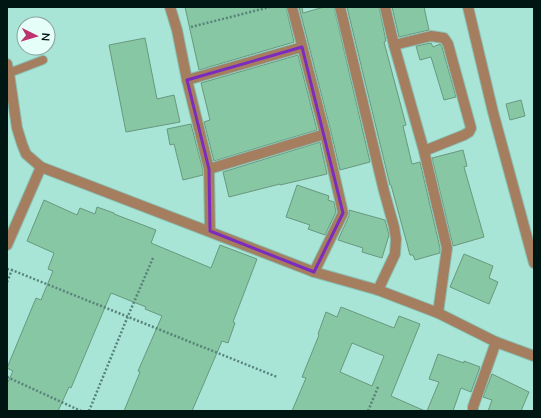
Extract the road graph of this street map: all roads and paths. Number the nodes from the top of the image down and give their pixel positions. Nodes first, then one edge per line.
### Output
1 (170, 7) edge
2 (270, 7) edge
3 (292, 7) edge
4 (340, 7) edge
5 (385, 7) edge
6 (468, 7) edge
7 (177, 30) junction
8 (394, 45) junction
9 (302, 47) junction
10 (43, 60) dead end
11 (8, 69) edge
12 (187, 80) junction
13 (325, 134) junction
14 (424, 151) junction
15 (41, 167) junction
16 (209, 169) junction
17 (210, 231) junction
18 (7, 245) edge
19 (153, 258) dead end
20 (534, 263) edge
21 (7, 269) edge
22 (12, 270) junction
23 (314, 272) junction
24 (7, 282) edge
25 (378, 290) junction
26 (438, 313) junction
27 (128, 316) junction
28 (496, 342) junction
29 (534, 356) edge
30 (7, 377) edge
31 (277, 377) dead end
32 (378, 387) dead end
33 (81, 411) edge
34 (89, 411) edge
35 (368, 411) edge
36 (473, 411) edge

1 - 7 street
2 - 7 path
3 - 9 street
4 - 25 street
5 - 8 street
6 - 20 street
7 - 12 street
8 - 14 street
8 - 14 street
9 - 12 street
9 - 13 street
10 - 11 lane
11 - 15 street
12 - 16 street
13 - 16 street
13 - 23 street
14 - 26 street
15 - 17 street
15 - 18 street
16 - 17 street
17 - 23 street
19 - 27 path
21 - 22 path
22 - 24 path
22 - 27 path
23 - 25 street
25 - 26 street
26 - 28 street
27 - 31 path
27 - 34 path
28 - 29 street
28 - 36 street
30 - 33 path
32 - 35 path

